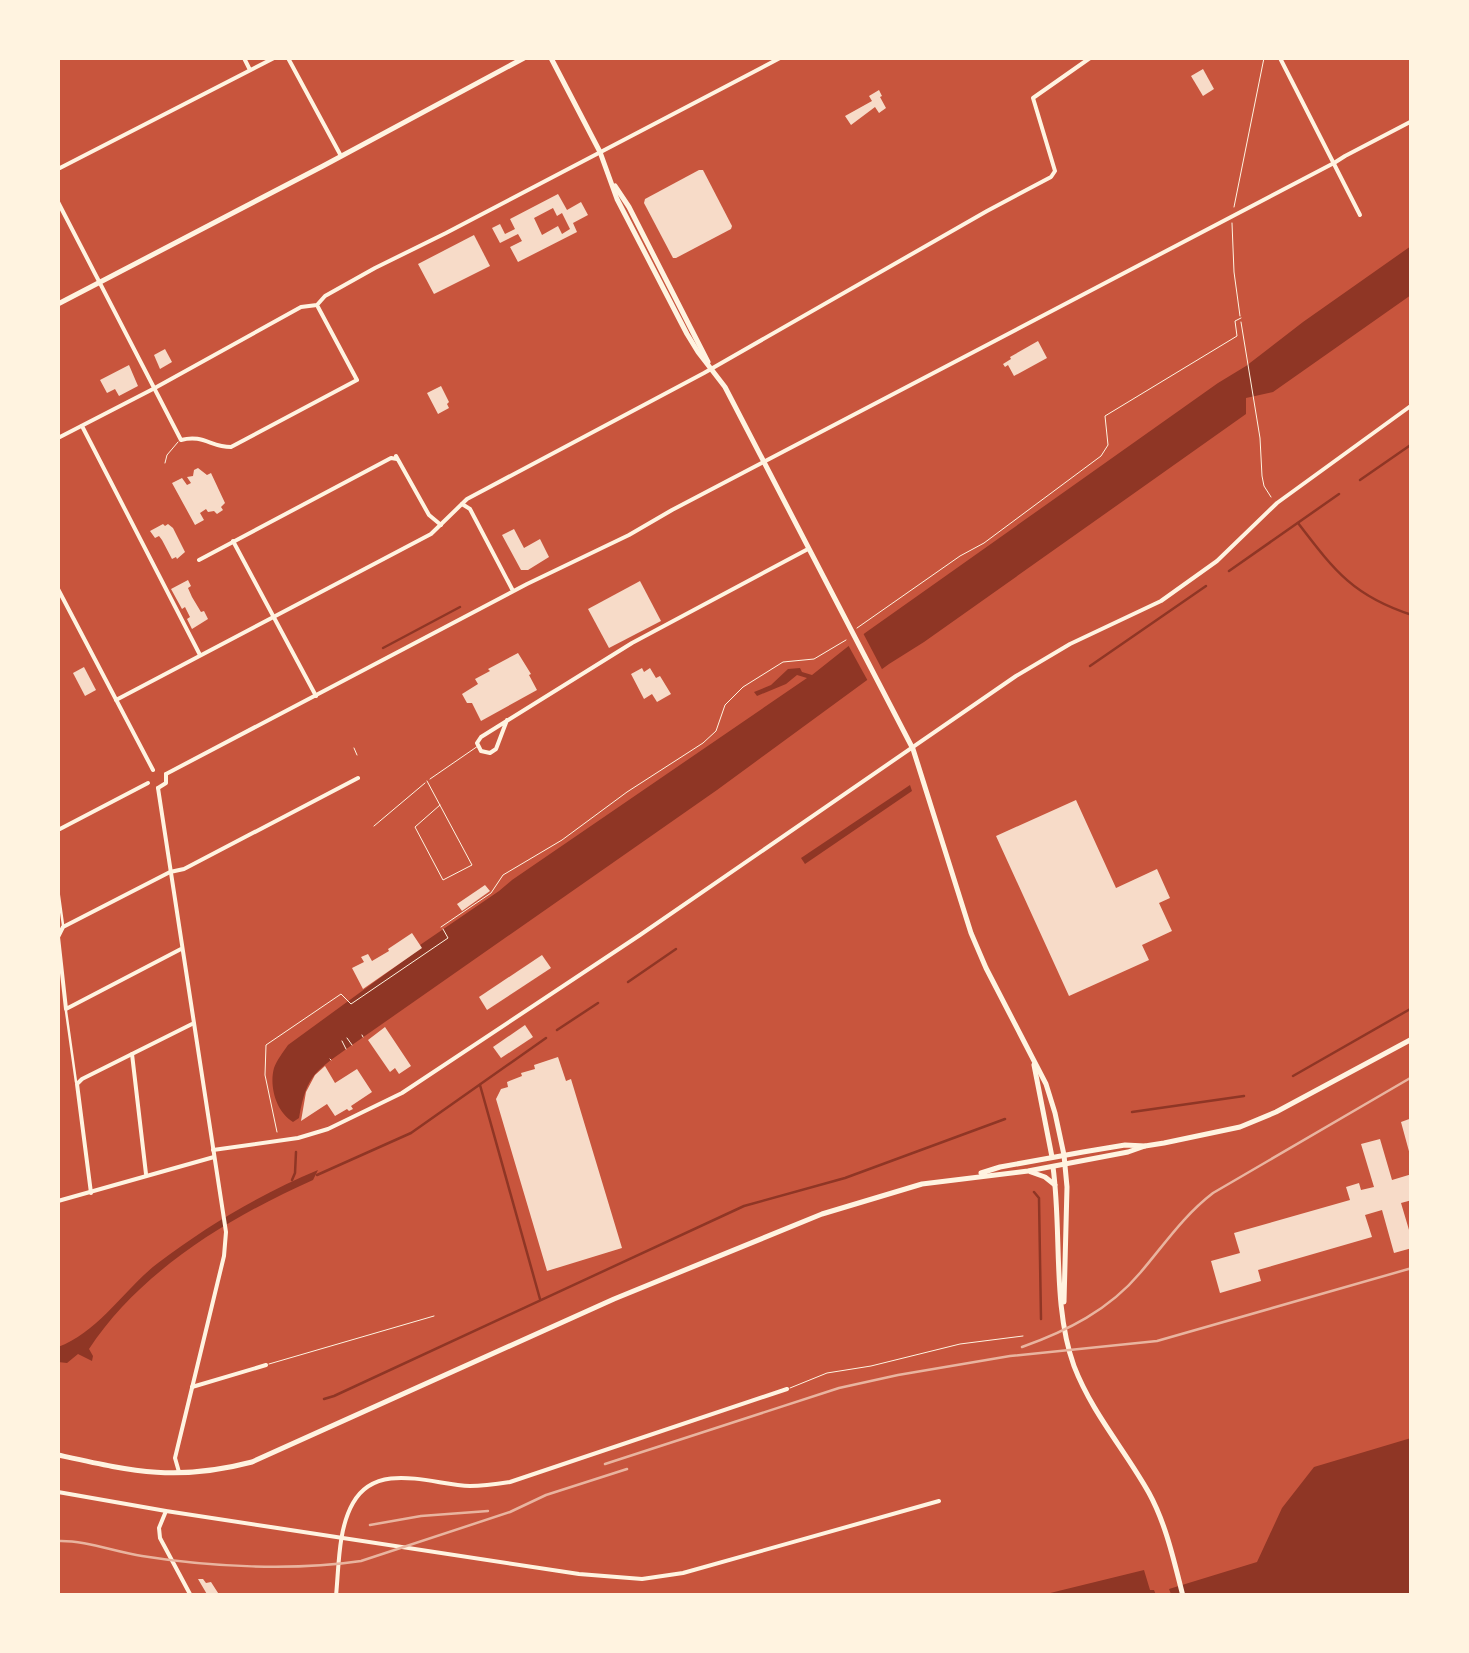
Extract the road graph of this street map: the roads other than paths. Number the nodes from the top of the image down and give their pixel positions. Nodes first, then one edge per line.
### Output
1 (244, 58) edge
2 (274, 58) edge
3 (288, 58) edge
4 (524, 58) edge
5 (551, 58) edge
6 (780, 58) edge
7 (1090, 58) edge
8 (1280, 58) edge
9 (250, 70) junction
10 (1412, 121) edge
11 (600, 152) junction
12 (341, 156) junction
13 (1334, 163) junction
14 (58, 169) edge
15 (58, 202) edge
16 (1360, 215) dead end
17 (100, 282) junction
18 (58, 304) edge
19 (316, 305) junction
20 (712, 369) junction
21 (153, 389) junction
22 (1412, 406) edge
23 (82, 426) junction
24 (58, 438) edge
25 (181, 440) junction
26 (763, 462) junction
27 (164, 463) dead end
28 (462, 504) junction
29 (441, 525) junction
30 (233, 541) junction
31 (808, 548) junction
32 (199, 560) dead end
33 (58, 589) edge
34 (513, 591) junction
35 (274, 616) junction
36 (200, 655) junction
37 (316, 696) junction
38 (116, 700) junction
39 (507, 720) junction
40 (478, 746) junction
41 (913, 748) junction
42 (152, 770) junction
43 (166, 774) junction
44 (358, 778) dead end
45 (427, 781) junction
46 (148, 783) junction
47 (158, 788) junction
48 (440, 805) junction
49 (374, 826) dead end
50 (58, 830) edge
51 (170, 872) junction
52 (58, 889) edge
53 (60, 930) edge
54 (182, 949) junction
55 (66, 1009) junction
56 (193, 1024) junction
57 (1412, 1039) edge
58 (132, 1054) junction
59 (1032, 1057) junction
60 (77, 1084) junction
61 (1146, 1146) junction
62 (213, 1154) junction
63 (1064, 1155) junction
64 (1052, 1158) junction
65 (1066, 1164) junction
66 (1053, 1166) junction
67 (1028, 1171) junction
68 (146, 1174) junction
69 (965, 1178) junction
70 (1056, 1186) junction
71 (91, 1192) junction
72 (58, 1202) edge
73 (1063, 1315) junction
74 (434, 1316) dead end
75 (1023, 1336) dead end
76 (266, 1365) joint
77 (192, 1387) junction
78 (787, 1389) joint
79 (58, 1455) edge
80 (180, 1474) junction
81 (58, 1492) edge
82 (939, 1501) dead end
83 (166, 1511) junction
84 (342, 1538) junction
85 (1182, 1593) edge
86 (192, 1596) edge
87 (336, 1596) edge

1 - 9 street
2 - 9 street
3 - 12 street
4 - 12 main road
5 - 11 main road
6 - 11 street
7 - 20 street
8 - 13 street
9 - 14 street
10 - 13 street
11 - 19 street
11 - 20 main road
12 - 17 main road
13 - 16 street
13 - 26 street
15 - 17 street
17 - 18 main road
17 - 21 street
19 - 21 street
19 - 25 street
20 - 26 main road
20 - 28 street
21 - 23 street
21 - 25 street
22 - 41 street
23 - 24 street
23 - 36 street
25 - 27 lane
26 - 31 main road
26 - 34 street
28 - 29 street
28 - 34 street
29 - 30 street
29 - 35 street
30 - 32 street
30 - 35 street
31 - 39 street
31 - 41 main road
33 - 38 street
34 - 37 street
35 - 36 street
35 - 37 street
36 - 38 street
37 - 43 street
38 - 42 street
39 - 40 street
39 - 40 street
40 - 45 lane
41 - 59 main road
41 - 62 street
42 - 43 street
42 - 46 street
43 - 47 street
44 - 51 street
45 - 48 lane
45 - 49 lane
46 - 47 street
46 - 50 street
47 - 51 street
48 - 48 lane
51 - 53 street
51 - 54 street
52 - 53 street
53 - 55 street
54 - 55 street
54 - 56 street
55 - 60 street
56 - 58 street
56 - 62 street
57 - 61 main road
58 - 60 street
58 - 68 street
59 - 63 main road
59 - 64 main road
60 - 71 street
61 - 63 main road
61 - 65 main road
62 - 68 street
62 - 77 street
63 - 64 main road
63 - 65 main road
64 - 66 main road
64 - 69 main road
65 - 66 main road
65 - 73 main road
66 - 67 main road
66 - 70 main road
67 - 69 main road
67 - 70 main road
68 - 71 street
69 - 80 main road
70 - 73 main road
71 - 72 street
73 - 85 main road
74 - 76 lane
75 - 78 lane
76 - 77 street
77 - 80 street
78 - 84 street
79 - 80 main road
81 - 83 street
82 - 84 street
83 - 84 street
83 - 86 street
84 - 87 street

